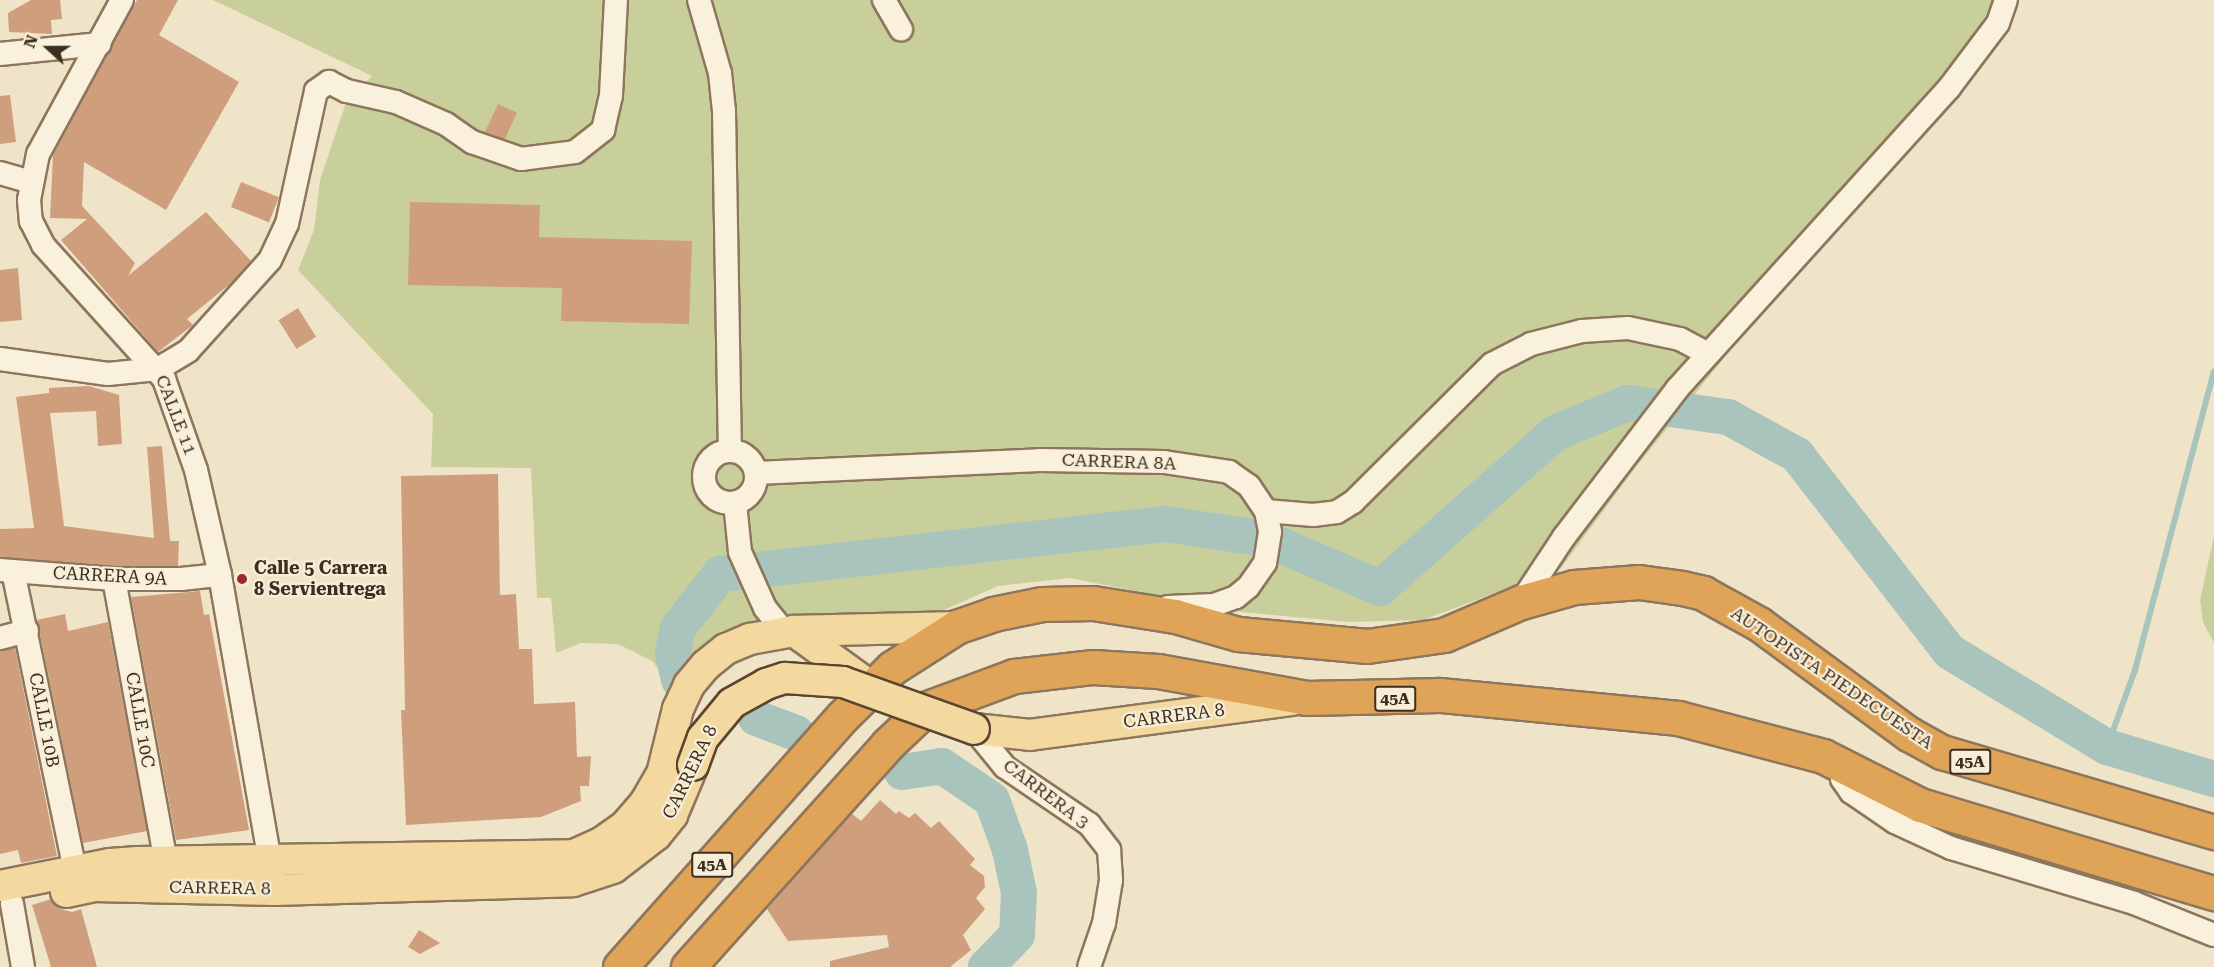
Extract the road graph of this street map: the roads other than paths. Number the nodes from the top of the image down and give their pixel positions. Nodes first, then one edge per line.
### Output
1 (122, 0) edge
2 (616, 0) edge
3 (699, 0) edge
4 (884, 0) edge
5 (2006, 0) edge
6 (901, 30) dead end
7 (100, 44) junction
8 (0, 54) edge
9 (0, 173) edge
10 (31, 182) junction
11 (1708, 354) junction
12 (0, 359) edge
13 (158, 369) junction
14 (730, 451) junction
15 (756, 473) junction
16 (735, 503) junction
17 (1268, 521) junction
18 (7, 570) edge
19 (220, 575) junction
20 (114, 579) junction
21 (1521, 602) junction
22 (1136, 609) junction
23 (956, 627) junction
24 (27, 631) junction
25 (785, 633) junction
26 (0, 638) edge
27 (872, 687) junction
28 (1306, 698) junction
29 (974, 729) junction
30 (1841, 762) junction
31 (662, 774) junction
32 (2214, 832) edge
33 (638, 852) junction
34 (270, 858) junction
35 (166, 862) junction
36 (75, 870) junction
37 (275, 890) junction
38 (2214, 893) edge
39 (4, 899) edge
40 (2214, 935) edge
41 (23, 967) edge
42 (620, 967) edge
43 (688, 967) edge
44 (1089, 967) edge

1 - 7 street, CALLE 11
2 - 13 street
3 - 14 street
4 - 6 street
5 - 11 street
7 - 8 street
7 - 10 street, CALLE 11
9 - 10 street
10 - 13 street, CALLE 11
11 - 17 street
11 - 21 street
12 - 13 street
13 - 19 street, CALLE 11
14 - 15 street
14 - 16 street
15 - 16 street
15 - 17 street, CARRERA 8A
16 - 25 street
17 - 22 street
18 - 20 street, CARRERA 9A
18 - 24 street, CALLE 10B
19 - 20 street, CARRERA 9A
19 - 34 street, CALLE 11
20 - 35 street, CALLE 10C
21 - 22 highway, AUTOPISTA PIEDECUESTA / 45A
21 - 32 highway, AUTOPISTA PIEDECUESTA / 45A
22 - 23 highway, AUTOPISTA PIEDECUESTA / 45A
23 - 25 main road, CARRERA 8
23 - 27 highway, AUTOPISTA PIEDECUESTA / 45A
24 - 26 street
24 - 36 street, CALLE 10B
25 - 27 main road
25 - 31 main road, CARRERA 8
27 - 42 highway, AUTOPISTA PIEDECUESTA / 45A
28 - 29 main road, CARRERA 8
28 - 30 highway, 45A
28 - 43 highway, 45A
29 - 33 main road, CARRERA 8, bridge
29 - 44 street, CARRERA 3
30 - 38 highway, 45A
30 - 40 street
31 - 33 main road
31 - 34 main road, CARRERA 8
33 - 37 main road, CARRERA 8
34 - 35 main road, CARRERA 8
34 - 37 street, CALLE 11
35 - 36 main road, CARRERA 8
36 - 39 main road, CARRERA 8
37 - 39 main road, CARRERA 8
39 - 41 street

